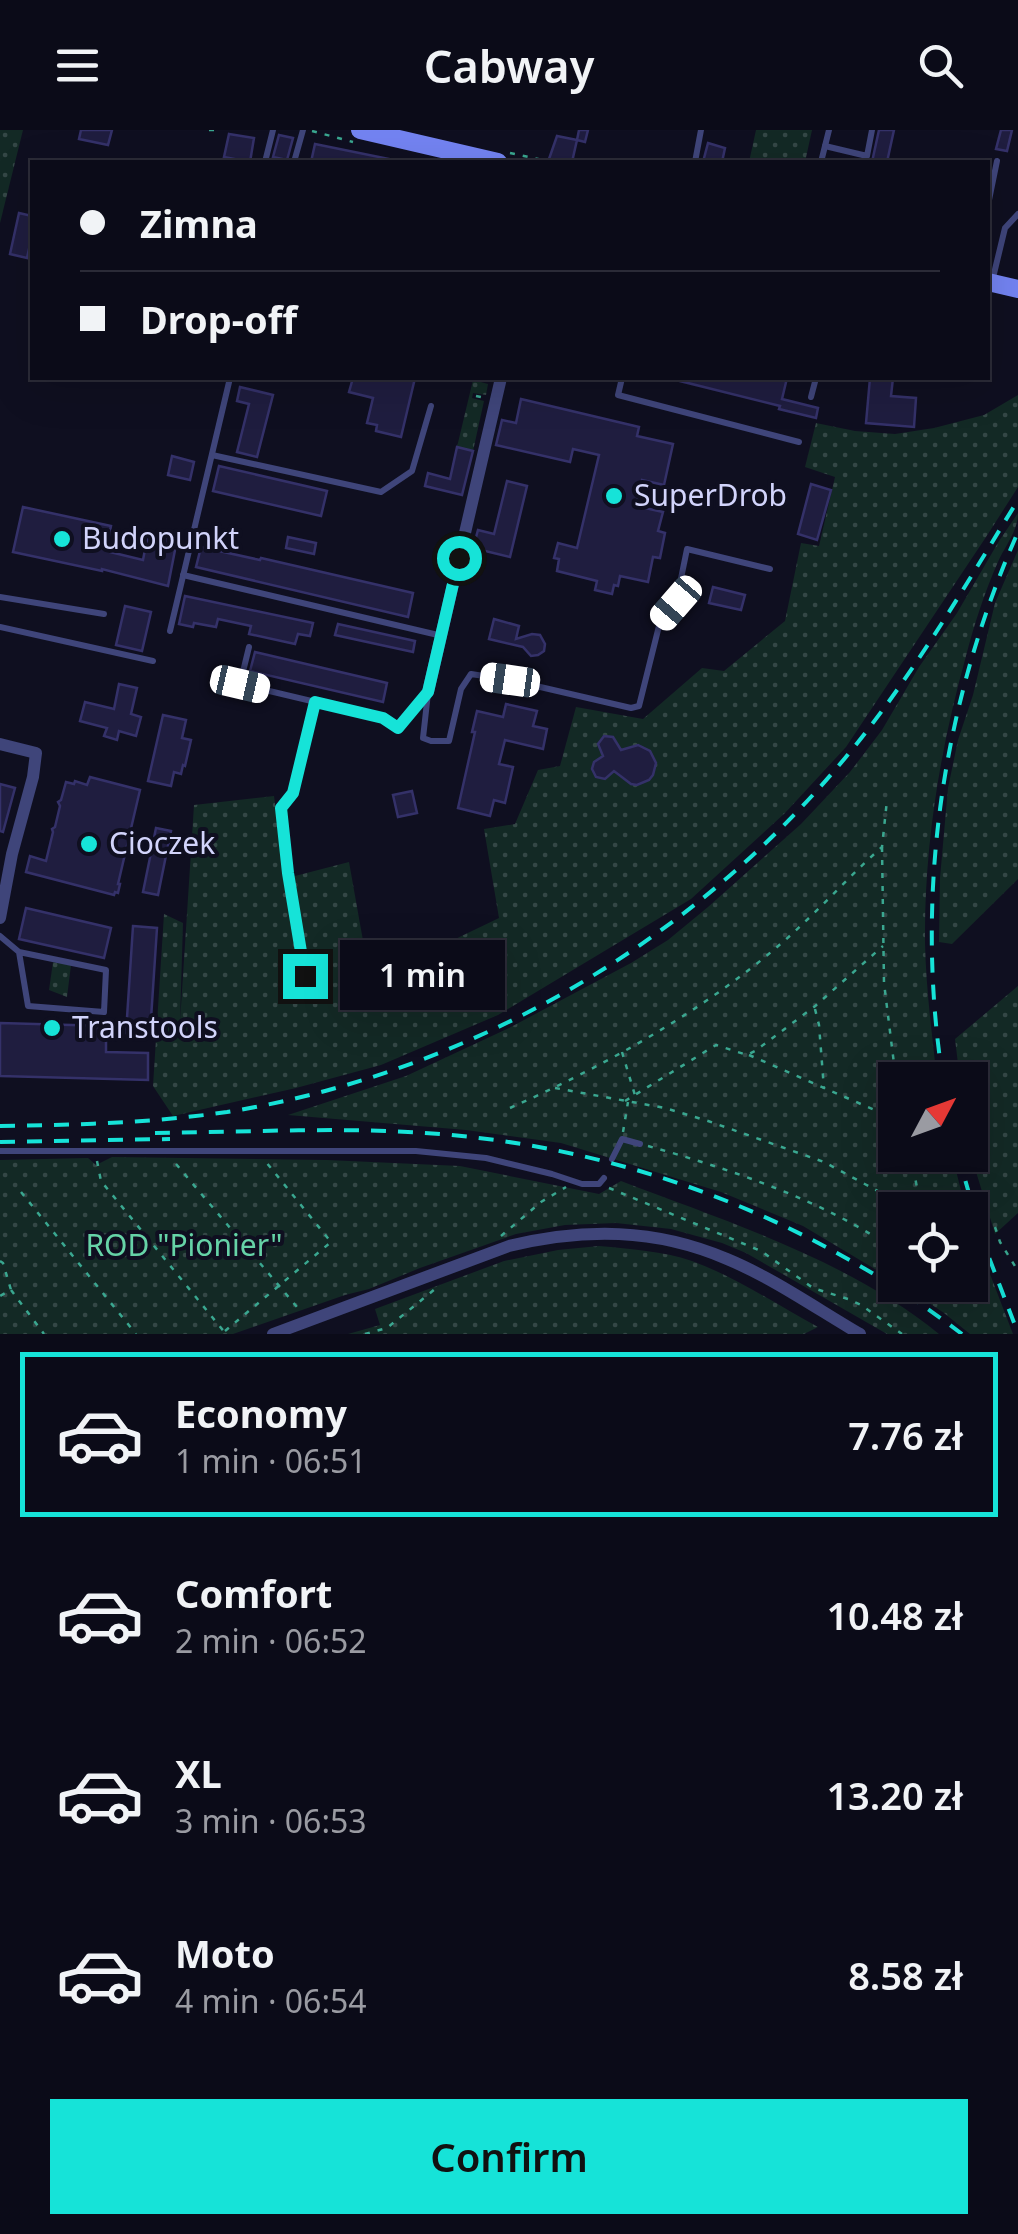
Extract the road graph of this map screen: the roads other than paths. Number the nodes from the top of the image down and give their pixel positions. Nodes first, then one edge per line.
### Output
1 (273, 130) edge
2 (303, 130) edge
3 (360, 130) edge
4 (701, 130) edge
5 (829, 130) edge
6 (872, 130) edge
7 (825, 146) junction
8 (266, 160) edge
9 (295, 160) edge
10 (489, 160) edge
11 (694, 160) edge
12 (822, 160) edge
13 (997, 161) dead end
14 (990, 194) edge
15 (1018, 214) edge
16 (990, 282) edge
17 (1018, 289) edge
18 (230, 380) edge
19 (501, 380) edge
20 (622, 380) edge
21 (815, 380) edge
22 (811, 397) dead end
23 (431, 406) dead end
24 (799, 442) dead end
25 (212, 456) junction
26 (770, 569) dead end
27 (183, 575) junction
28 (0, 597) edge
29 (104, 614) dead end
30 (0, 627) edge
31 (170, 631) dead end
32 (438, 635) dead end
33 (249, 647) dead end
34 (152, 661) dead end
35 (428, 692) junction
36 (315, 702) junction
37 (0, 744) edge
38 (0, 918) edge
39 (0, 936) edge
40 (19, 952) junction
41 (305, 976) dead end
42 (640, 1144) road end
43 (0, 1151) edge
44 (612, 1159) dead end
45 (601, 1181) road end
46 (273, 1334) edge
47 (860, 1334) edge

1 - 8 lane
2 - 9 lane
3 - 10 main road
4 - 11 lane
5 - 7 lane
6 - 7 lane
7 - 12 lane
13 - 14 lane
15 - 16 lane
16 - 17 main road
18 - 25 lane
19 - 35 street
20 - 24 lane
21 - 22 lane
23 - 25 lane
25 - 27 lane
26 - 35 lane
27 - 31 lane
27 - 32 lane
28 - 29 lane
30 - 34 lane
33 - 36 lane
35 - 36 lane
36 - 41 lane
37 - 38 street
39 - 40 lane
40 - 40 lane
42 - 44 lane
43 - 45 lane
46 - 47 street

